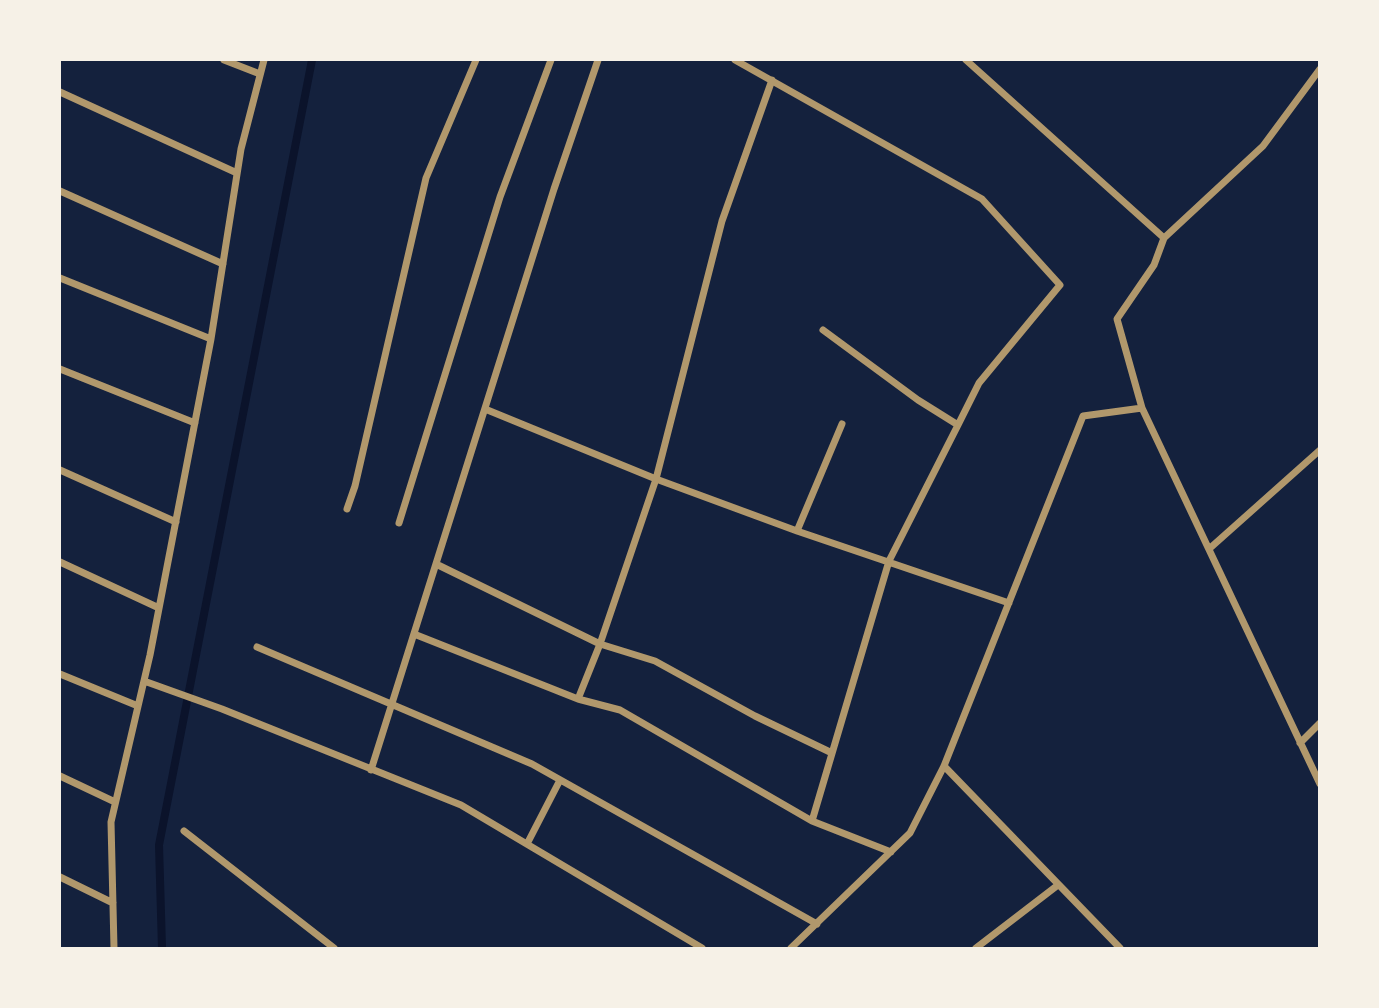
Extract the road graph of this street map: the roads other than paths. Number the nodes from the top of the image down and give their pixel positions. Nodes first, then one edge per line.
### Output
1 (224, 60) edge
2 (264, 60) edge
3 (476, 60) edge
4 (551, 60) edge
5 (598, 60) edge
6 (735, 60) edge
7 (966, 60) edge
8 (1320, 69) edge
9 (260, 75) junction
10 (772, 80) junction
11 (60, 92) edge
12 (237, 173) junction
13 (60, 191) edge
14 (1164, 238) junction
15 (223, 264) junction
16 (60, 278) edge
17 (823, 330) dead end
18 (211, 339) junction
19 (60, 369) edge
20 (1142, 408) junction
21 (485, 409) junction
22 (195, 423) junction
23 (842, 424) dead end
24 (958, 425) junction
25 (1320, 450) edge
26 (60, 470) edge
27 (656, 479) junction
28 (346, 509) dead end
29 (176, 522) junction
30 (400, 523) dead end
31 (797, 531) junction
32 (1209, 549) junction
33 (889, 561) junction
34 (60, 562) edge
35 (436, 564) junction
36 (1009, 603) junction
37 (159, 608) junction
38 (414, 634) junction
39 (600, 644) junction
40 (257, 647) dead end
41 (60, 674) edge
42 (144, 681) junction
43 (578, 699) junction
44 (391, 705) junction
45 (138, 706) junction
46 (1320, 723) edge
47 (1300, 743) junction
48 (832, 753) junction
49 (944, 766) junction
50 (371, 770) junction
51 (60, 776) edge
52 (560, 780) junction
53 (1320, 784) edge
54 (116, 802) junction
55 (812, 821) junction
56 (184, 831) dead end
57 (527, 844) junction
58 (891, 852) junction
59 (60, 877) edge
60 (1058, 885) junction
61 (113, 903) junction
62 (817, 924) junction
63 (114, 948) edge
64 (334, 948) edge
65 (702, 948) edge
66 (791, 948) edge
67 (976, 948) edge
68 (1120, 948) edge

1 - 9 street
2 - 9 street
3 - 28 street
4 - 30 street
5 - 21 street
6 - 10 street
7 - 14 street
8 - 14 street
9 - 12 street
10 - 24 street
10 - 27 street
11 - 12 street
12 - 15 street
13 - 15 street
14 - 20 street
15 - 18 street
16 - 18 street
17 - 24 street
18 - 22 street
19 - 22 street
20 - 32 street
20 - 36 street
21 - 27 street
21 - 35 street
22 - 29 street
23 - 31 street
24 - 33 street
25 - 32 street
26 - 29 street
27 - 31 street
27 - 39 street
29 - 37 street
31 - 33 street
32 - 47 street
33 - 36 street
33 - 48 street
34 - 37 street
35 - 38 street
35 - 39 street
36 - 49 street
37 - 42 street
38 - 43 street
38 - 44 street
39 - 43 street
39 - 48 street
40 - 44 street
41 - 45 street
42 - 45 street
42 - 50 street
43 - 55 street
44 - 50 street
44 - 52 street
45 - 54 street
46 - 47 street
47 - 53 street
48 - 55 street
49 - 58 street
49 - 60 street
50 - 57 street
51 - 54 street
52 - 57 street
52 - 62 street
54 - 61 street
55 - 58 street
56 - 64 street
57 - 65 street
58 - 62 street
59 - 61 street
60 - 67 street
60 - 68 street
61 - 63 street
62 - 66 street

